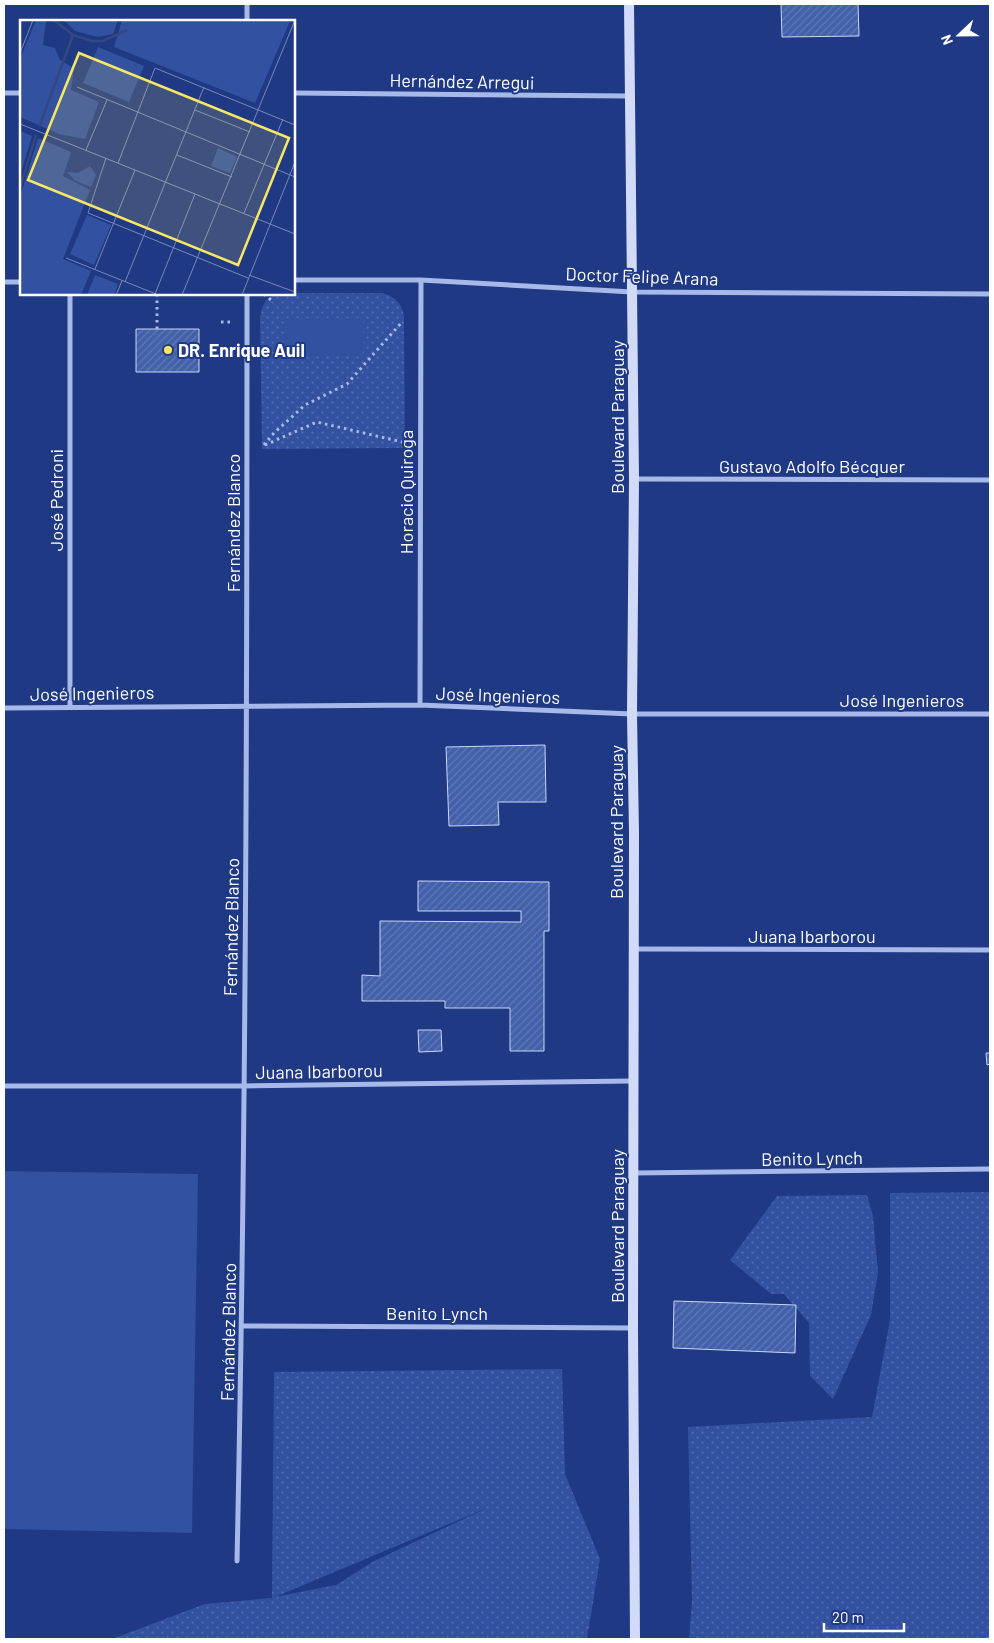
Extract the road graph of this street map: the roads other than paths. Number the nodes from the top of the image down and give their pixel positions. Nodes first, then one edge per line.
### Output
1 (247, 4) edge
2 (629, 4) edge
3 (247, 20) edge
4 (4, 93) edge
5 (20, 93) edge
6 (295, 93) edge
7 (629, 96) junction
8 (295, 280) edge
9 (421, 280) junction
10 (4, 282) edge
11 (20, 282) edge
12 (632, 292) junction
13 (990, 294) edge
14 (70, 295) edge
15 (247, 295) edge
16 (634, 480) junction
17 (990, 480) edge
18 (420, 705) junction
19 (247, 706) junction
20 (70, 707) junction
21 (4, 708) edge
22 (632, 714) junction
23 (990, 714) edge
24 (633, 949) junction
25 (990, 950) edge
26 (634, 1081) junction
27 (4, 1086) edge
28 (243, 1086) junction
29 (990, 1169) edge
30 (634, 1174) junction
31 (242, 1326) junction
32 (633, 1328) junction
33 (237, 1561) dead end
34 (635, 1639) edge

1 - 3 street
2 - 7 street, Boulevard Paraguay
4 - 5 street
6 - 7 street, Hernández Arregui
7 - 12 street, Boulevard Paraguay
8 - 9 street, Doctor Felipe Arana
9 - 12 street, Doctor Felipe Arana
9 - 18 street, Horacio Quiroga
10 - 11 street
12 - 13 street, Doctor Felipe Arana
12 - 16 street, Boulevard Paraguay
14 - 20 street, José Pedroni
15 - 19 street, Fernández Blanco
16 - 17 street, Gustavo Adolfo Bécquer
16 - 22 street, Boulevard Paraguay
18 - 19 street, José Ingenieros
18 - 22 street, José Ingenieros
19 - 20 street, José Ingenieros
19 - 28 street, Fernández Blanco
20 - 21 street, José Ingenieros
22 - 23 street, José Ingenieros
22 - 24 street, Boulevard Paraguay
24 - 25 street, Juana Ibarborou
24 - 26 street, Boulevard Paraguay
26 - 28 street, Juana Ibarborou
26 - 30 street, Boulevard Paraguay
27 - 28 street, Juana Ibarborou
28 - 31 street, Fernández Blanco
29 - 30 street, Benito Lynch
30 - 32 street, Boulevard Paraguay
31 - 32 street, Benito Lynch
31 - 33 street, Fernández Blanco
32 - 34 street, Boulevard Paraguay

